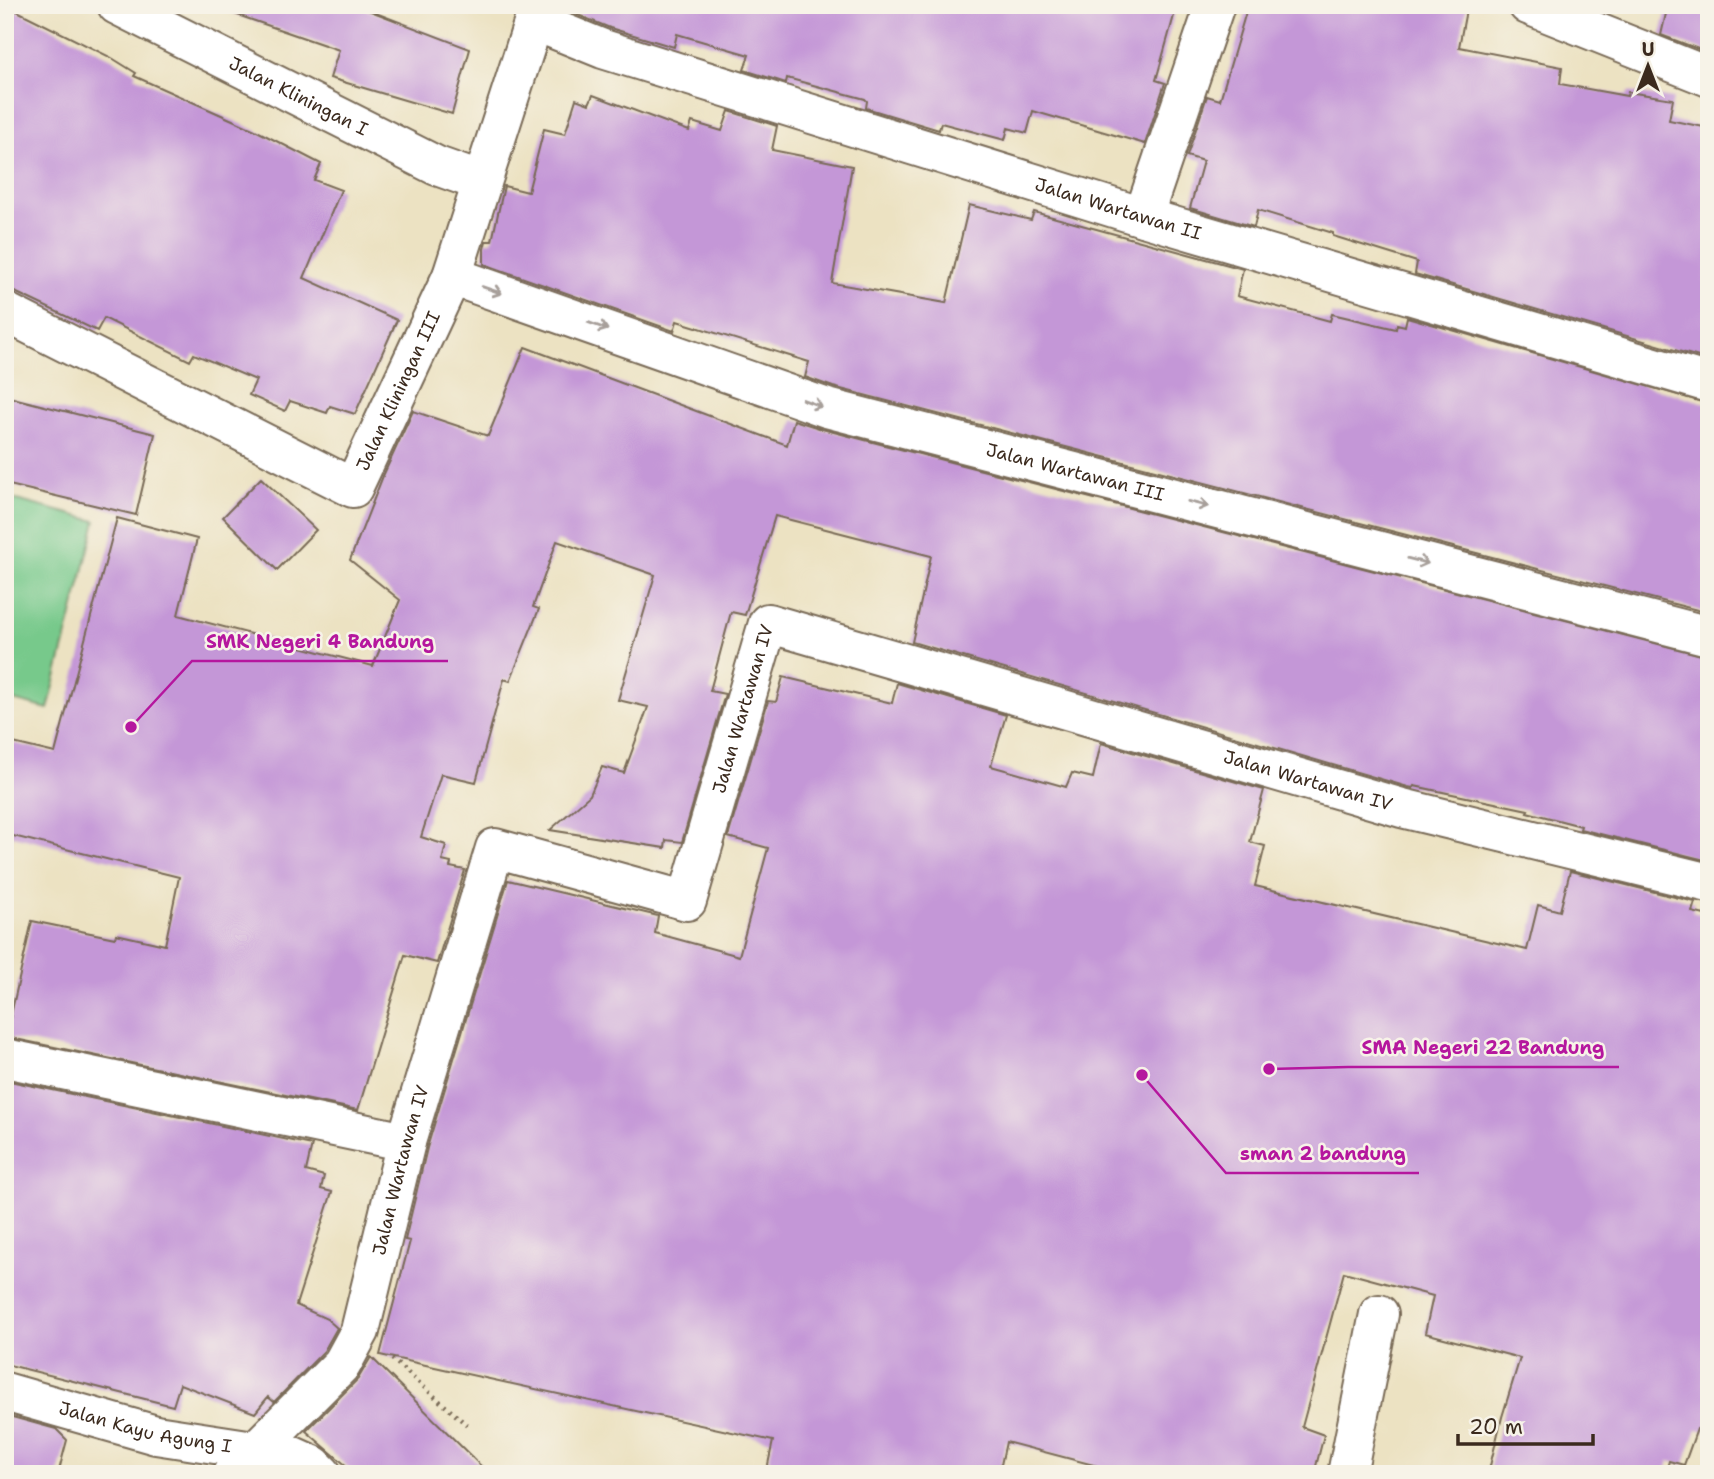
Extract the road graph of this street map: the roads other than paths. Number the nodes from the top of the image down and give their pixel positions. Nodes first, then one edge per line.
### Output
1 (117, 5) edge
2 (1215, 5) edge
3 (1528, 5) edge
4 (536, 13) edge
5 (172, 18) edge
6 (1709, 77) edge
7 (482, 182) junction
8 (1143, 217) junction
9 (452, 276) junction
10 (5, 312) edge
11 (1709, 383) edge
12 (1709, 636) edge
13 (1709, 883) edge
14 (5, 1058) edge
15 (406, 1142) junction
16 (1379, 1314) dead end
17 (5, 1392) edge
18 (243, 1462) edge
19 (322, 1474) edge
20 (1347, 1474) edge

1 - 5 street, Jalan Kliningan I
2 - 8 street
3 - 6 street
4 - 7 street, Jalan Kliningan III
4 - 8 street, Jalan Wartawan II
5 - 7 street, Jalan Kliningan I
7 - 9 street, Jalan Kliningan III
8 - 11 street, Jalan Wartawan II
9 - 10 street, Jalan Kliningan III
9 -> 12 street, Jalan Wartawan III
13 - 15 street, Jalan Wartawan IV
14 - 15 street
15 - 18 street, Jalan Wartawan IV
16 - 20 street
17 - 18 street, Jalan Kayu Agung I
18 - 19 street, Jalan Kayu Agung I

